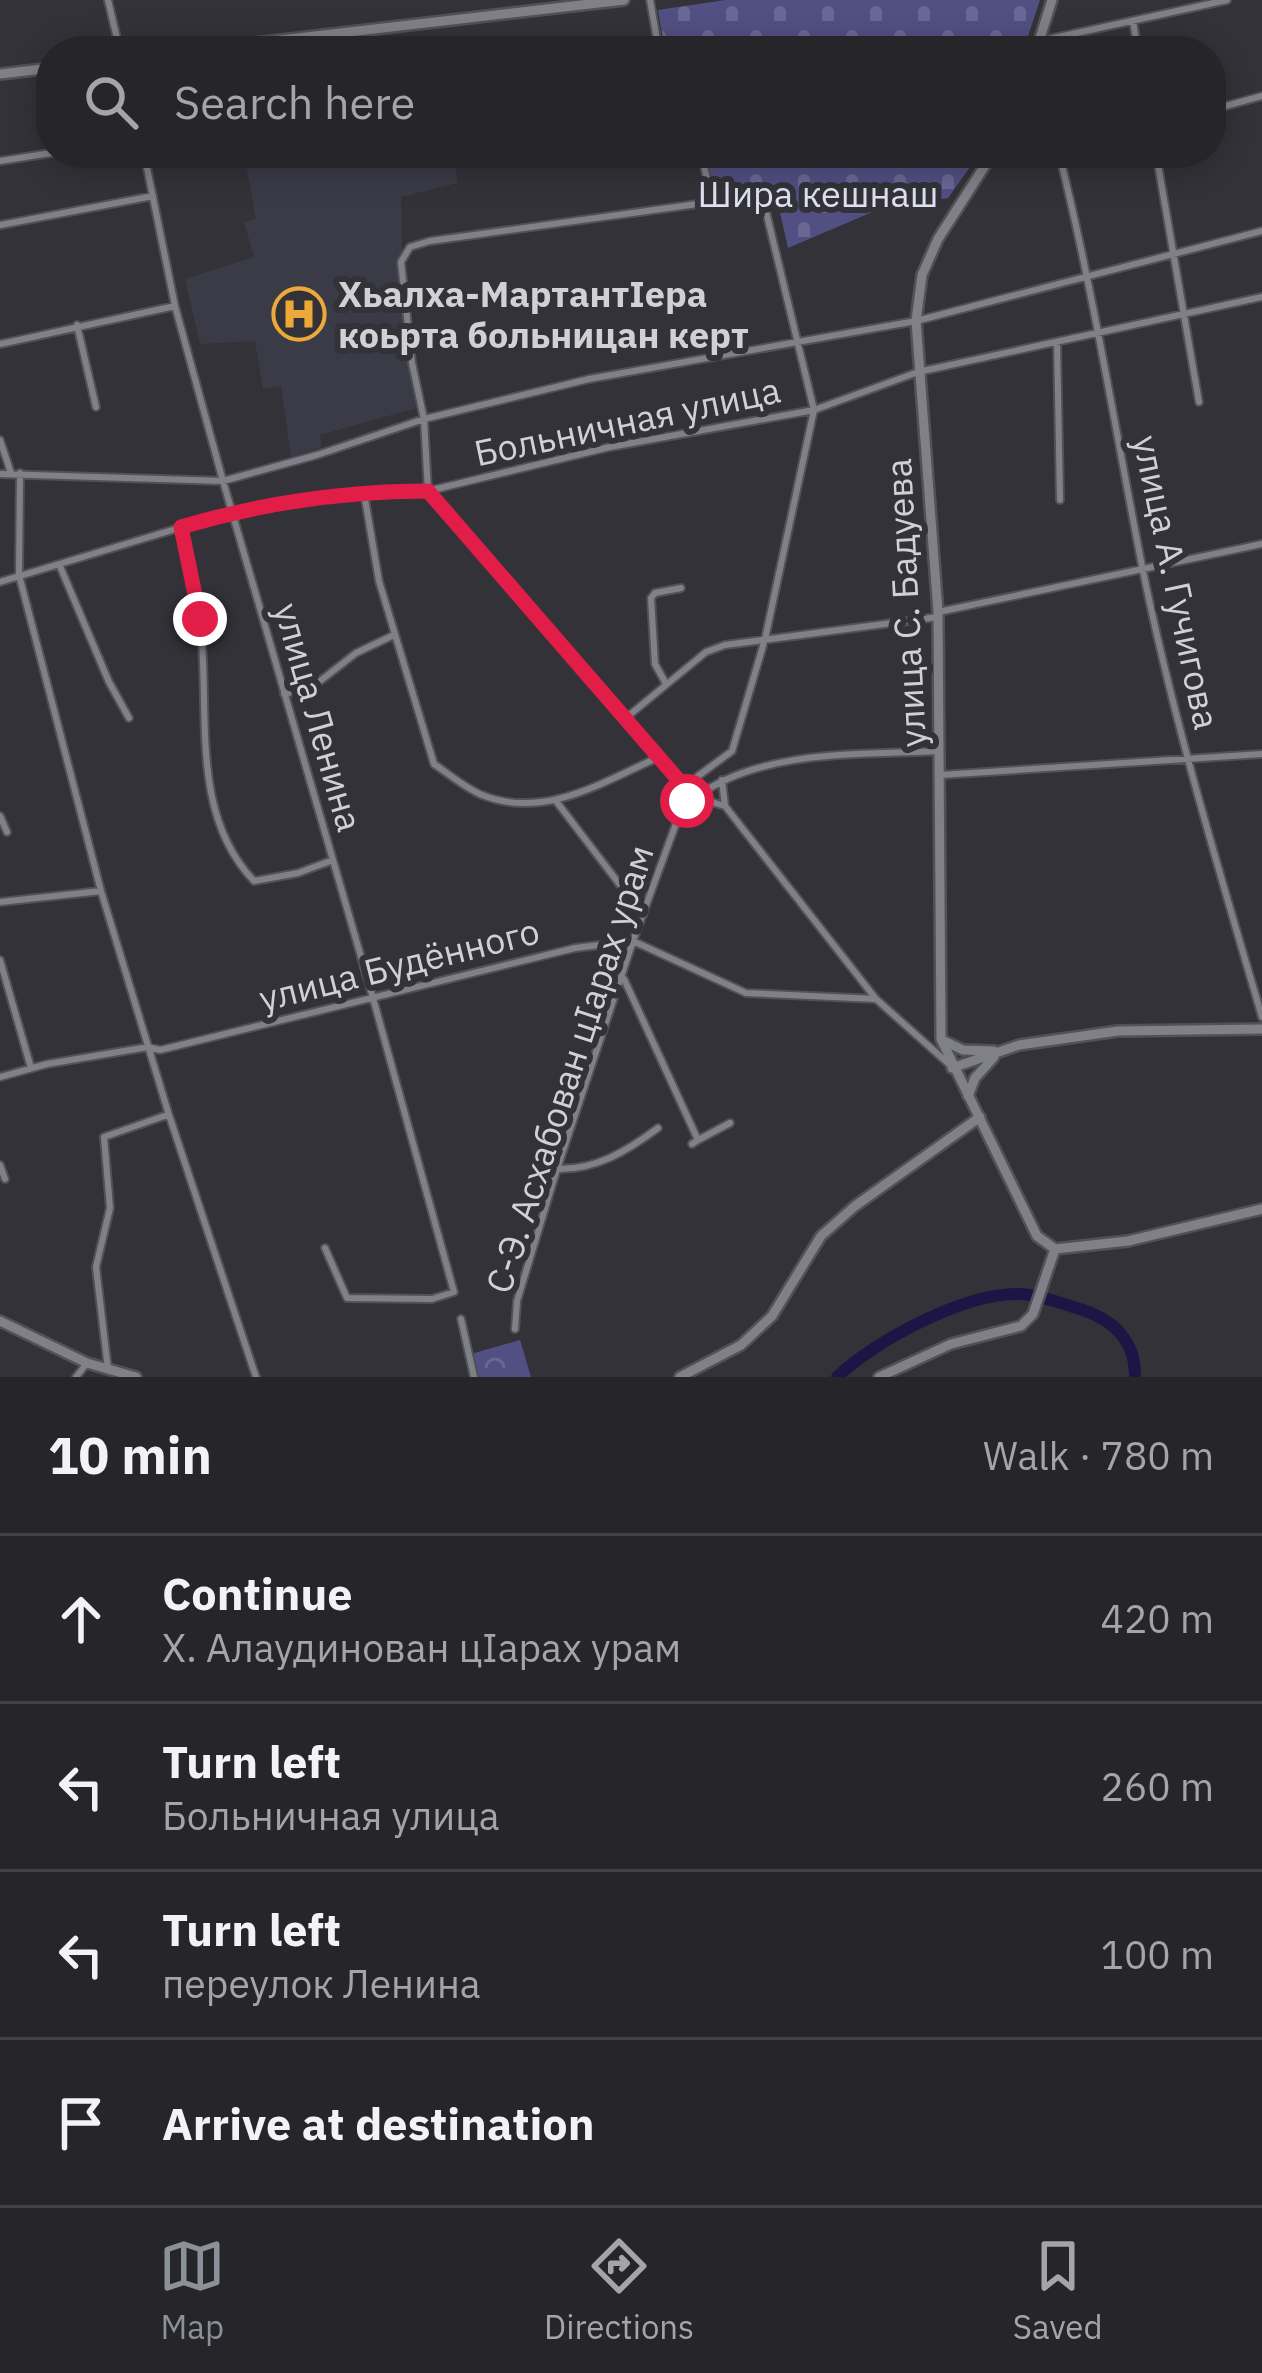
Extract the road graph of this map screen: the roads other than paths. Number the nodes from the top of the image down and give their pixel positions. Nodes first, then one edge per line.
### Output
1 (108, 0) edge
2 (624, 0) edge
3 (650, 0) edge
4 (1052, 0) edge
5 (1227, 0) edge
6 (544, 4) edge
7 (1133, 21) junction
8 (116, 36) edge
9 (300, 36) edge
10 (656, 36) edge
11 (1041, 36) edge
12 (1076, 36) edge
13 (1136, 36) edge
14 (36, 70) edge
15 (0, 74) edge
16 (1262, 96) edge
17 (1226, 106) edge
18 (36, 155) edge
19 (0, 160) edge
20 (147, 168) edge
21 (704, 168) edge
22 (983, 168) edge
23 (1063, 168) edge
24 (1159, 168) edge
25 (153, 196) junction
26 (712, 201) junction
27 (0, 225) edge
28 (1262, 231) edge
29 (1173, 254) junction
30 (1089, 275) junction
31 (1262, 297) edge
32 (175, 305) junction
33 (1185, 314) junction
34 (916, 321) junction
35 (77, 325) junction
36 (1100, 332) junction
37 (800, 342) junction
38 (1057, 342) junction
39 (0, 344) edge
40 (919, 372) junction
41 (1199, 402) dead end
42 (96, 407) dead end
43 (814, 410) junction
44 (424, 419) junction
45 (0, 440) edge
46 (0, 473) edge
47 (15, 473) junction
48 (223, 481) junction
49 (428, 491) junction
50 (364, 492) junction
51 (1060, 500) dead end
52 (232, 512) junction
53 (181, 527) junction
54 (1262, 544) edge
55 (59, 563) junction
56 (1143, 568) junction
57 (20, 575) junction
58 (0, 582) edge
59 (680, 588) dead end
60 (938, 615) junction
61 (394, 634) junction
62 (764, 639) junction
63 (665, 682) junction
64 (284, 694) junction
65 (627, 716) junction
66 (129, 718) dead end
67 (940, 752) junction
68 (1262, 754) edge
69 (659, 757) junction
70 (1186, 759) junction
71 (940, 775) junction
72 (722, 778) junction
73 (688, 791) junction
74 (699, 795) junction
75 (556, 801) junction
76 (725, 806) junction
77 (0, 817) edge
78 (7, 832) dead end
79 (333, 860) junction
80 (101, 891) junction
81 (0, 902) edge
82 (644, 915) junction
83 (633, 941) junction
84 (0, 960) edge
85 (622, 976) junction
86 (373, 998) junction
87 (876, 999) junction
88 (1262, 1017) edge
89 (1262, 1028) edge
90 (941, 1039) junction
91 (148, 1047) junction
92 (1000, 1052) junction
93 (31, 1068) junction
94 (952, 1068) junction
95 (0, 1077) edge
96 (968, 1096) junction
97 (169, 1115) junction
98 (980, 1117) junction
99 (730, 1123) dead end
100 (658, 1128) dead end
101 (0, 1165) edge
102 (557, 1169) junction
103 (5, 1179) dead end
104 (1262, 1209) edge
105 (325, 1248) dead end
106 (1055, 1249) junction
107 (460, 1319) dead end
108 (0, 1321) edge
109 (515, 1329) dead end
110 (87, 1363) junction
111 (108, 1369) junction
112 (76, 1377) edge
113 (136, 1377) edge
114 (256, 1377) edge
115 (474, 1377) edge
116 (680, 1377) edge
117 (879, 1377) edge

1 - 8 street
2 - 6 main road
3 - 10 street
4 - 11 main road
5 - 7 street
6 - 9 main road
7 - 12 street
7 - 13 street
14 - 15 main road
16 - 17 street
18 - 19 street
20 - 25 street, улица Ленина
21 - 26 street
22 - 34 main road, улица С. Бадуева
23 - 30 street, улица А. Гучигова
24 - 29 street
25 - 27 street
25 - 32 street, улица Ленина
26 - 37 street, С-Э. Асхабован цIарах урам
26 - 44 street
28 - 29 street
29 - 30 street
29 - 33 street
30 - 34 street
30 - 36 street, улица А. Гучигова
31 - 33 street, Больничная улица
32 - 35 street
32 - 48 street, улица Ленина
33 - 36 street, Больничная улица
33 - 41 street
34 - 37 street
34 - 40 main road, улица С. Бадуева
35 - 39 street
35 - 42 street
36 - 38 street, Больничная улица
36 - 56 street, улица А. Гучигова
37 - 43 street, С-Э. Асхабован цIарах урам
37 - 44 street
38 - 40 street, Больничная улица
38 - 51 street
40 - 43 street, Больничная улица
40 - 60 main road, улица С. Бадуева
43 - 49 street, Больничная улица
43 - 62 street, С-Э. Асхабован цIарах урам
44 - 48 street
44 - 49 street
45 - 47 street
46 - 47 street
47 - 48 street
47 - 57 street
48 - 52 street, улица Ленина
49 - 50 street, Больничная улица
49 - 65 street
50 - 52 street, Больничная улица
50 - 61 street
52 - 53 street, Больничная улица
52 - 64 street, улица Ленина
53 - 55 street, Больничная улица
53 - 79 street
54 - 56 street
55 - 57 street, Больничная улица
55 - 66 street
56 - 60 street
56 - 70 street, улица А. Гучигова
57 - 58 street, Больничная улица
57 - 80 street
59 - 63 street
60 - 62 street
60 - 67 main road, улица С. Бадуева
61 - 64 street
61 - 75 street
62 - 63 street
62 - 73 street, С-Э. Асхабован цIарах урам
63 - 65 street
64 - 79 street, улица Ленина
65 - 69 street
67 - 71 main road, улица С. Бадуева
67 - 72 street
68 - 70 street
69 - 73 street
69 - 75 street
70 - 71 street
70 - 88 street, улица А. Гучигова
71 - 90 main road, улица С. Бадуева
72 - 74 street
72 - 76 street
73 - 74 street
73 - 82 street, С-Э. Асхабован цIарах урам
74 - 76 street
75 - 82 street
76 - 87 street
77 - 78 street
79 - 86 street, улица Ленина
80 - 81 street
80 - 91 street
82 - 83 street, С-Э. Асхабован цIарах урам
83 - 85 street, С-Э. Асхабован цIарах урам
83 - 86 street, улица Будённого
83 - 87 street
84 - 93 street
85 - 99 street
85 - 102 street, С-Э. Асхабован цIарах урам
86 - 91 street, улица Будённого
86 - 105 street, улица Ленина
87 - 94 street
89 - 92 main road
90 - 92 main road
90 - 94 main road, улица С. Бадуева
91 - 93 street, улица Будённого
91 - 97 street
92 - 94 main road
92 - 96 main road
93 - 95 street, улица Будённого
94 - 96 main road, улица С. Бадуева
96 - 98 main road, улица С. Бадуева
97 - 111 street
97 - 114 street
98 - 106 main road, улица С. Бадуева
98 - 116 main road
100 - 102 street
101 - 103 street
102 - 109 street, С-Э. Асхабован цIарах урам
104 - 106 main road
106 - 117 main road
107 - 115 street
108 - 110 main road
110 - 111 main road
110 - 112 street
111 - 113 main road

